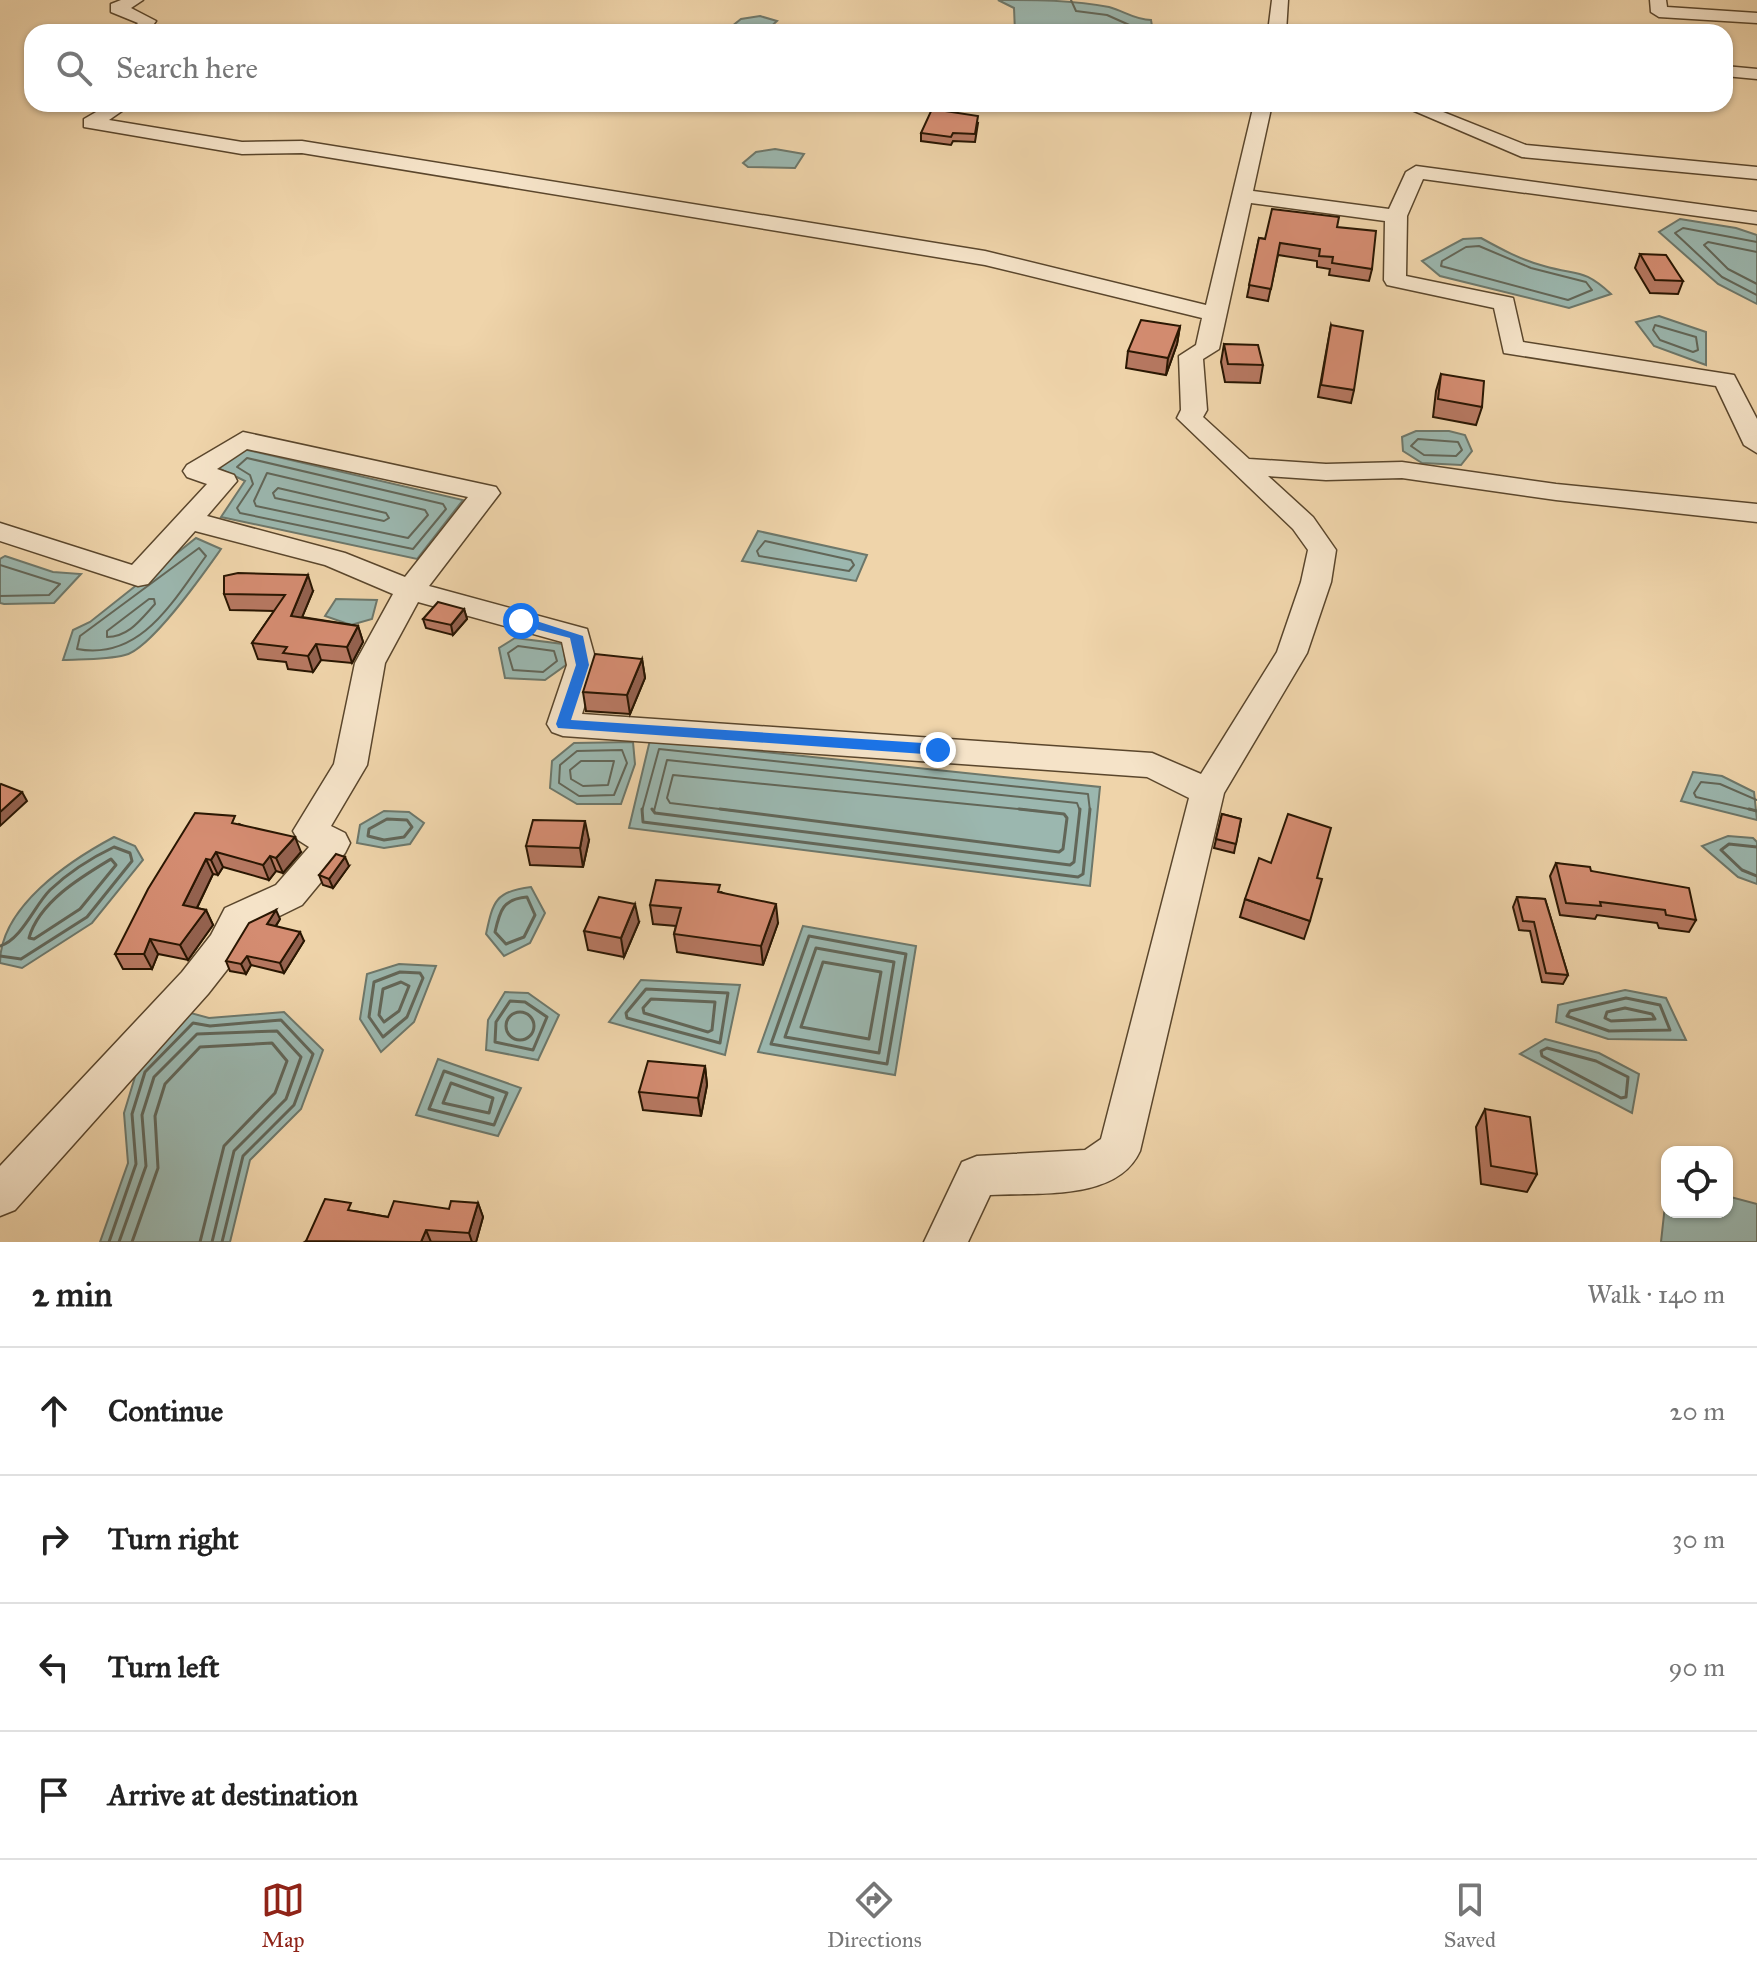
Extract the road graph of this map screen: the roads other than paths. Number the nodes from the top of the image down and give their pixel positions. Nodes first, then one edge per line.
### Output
1 (135, 0) edge
2 (1280, 0) edge
3 (1658, 0) edge
4 (1757, 18) edge
5 (146, 24) edge
6 (1278, 24) edge
7 (1733, 72) edge
8 (1757, 74) edge
9 (110, 112) edge
10 (1261, 112) edge
11 (1427, 112) edge
12 (1757, 173) edge
13 (1241, 196) junction
14 (1396, 216) junction
15 (1757, 218) edge
16 (1214, 314) junction
17 (1757, 445) edge
18 (1239, 466) junction
19 (1757, 513) edge
20 (188, 520) junction
21 (0, 532) edge
22 (410, 590) junction
23 (1207, 792) junction
24 (0, 1196) edge
25 (946, 1242) edge

1 - 5 street
2 - 6 street
3 - 4 street
7 - 8 street
9 - 16 street
10 - 13 street
11 - 12 street
13 - 14 street
13 - 16 street
14 - 15 street
14 - 17 street
16 - 18 street
18 - 19 street
18 - 23 street
20 - 21 street
20 - 22 street
20 - 22 street
22 - 23 street
22 - 24 street
23 - 25 street

